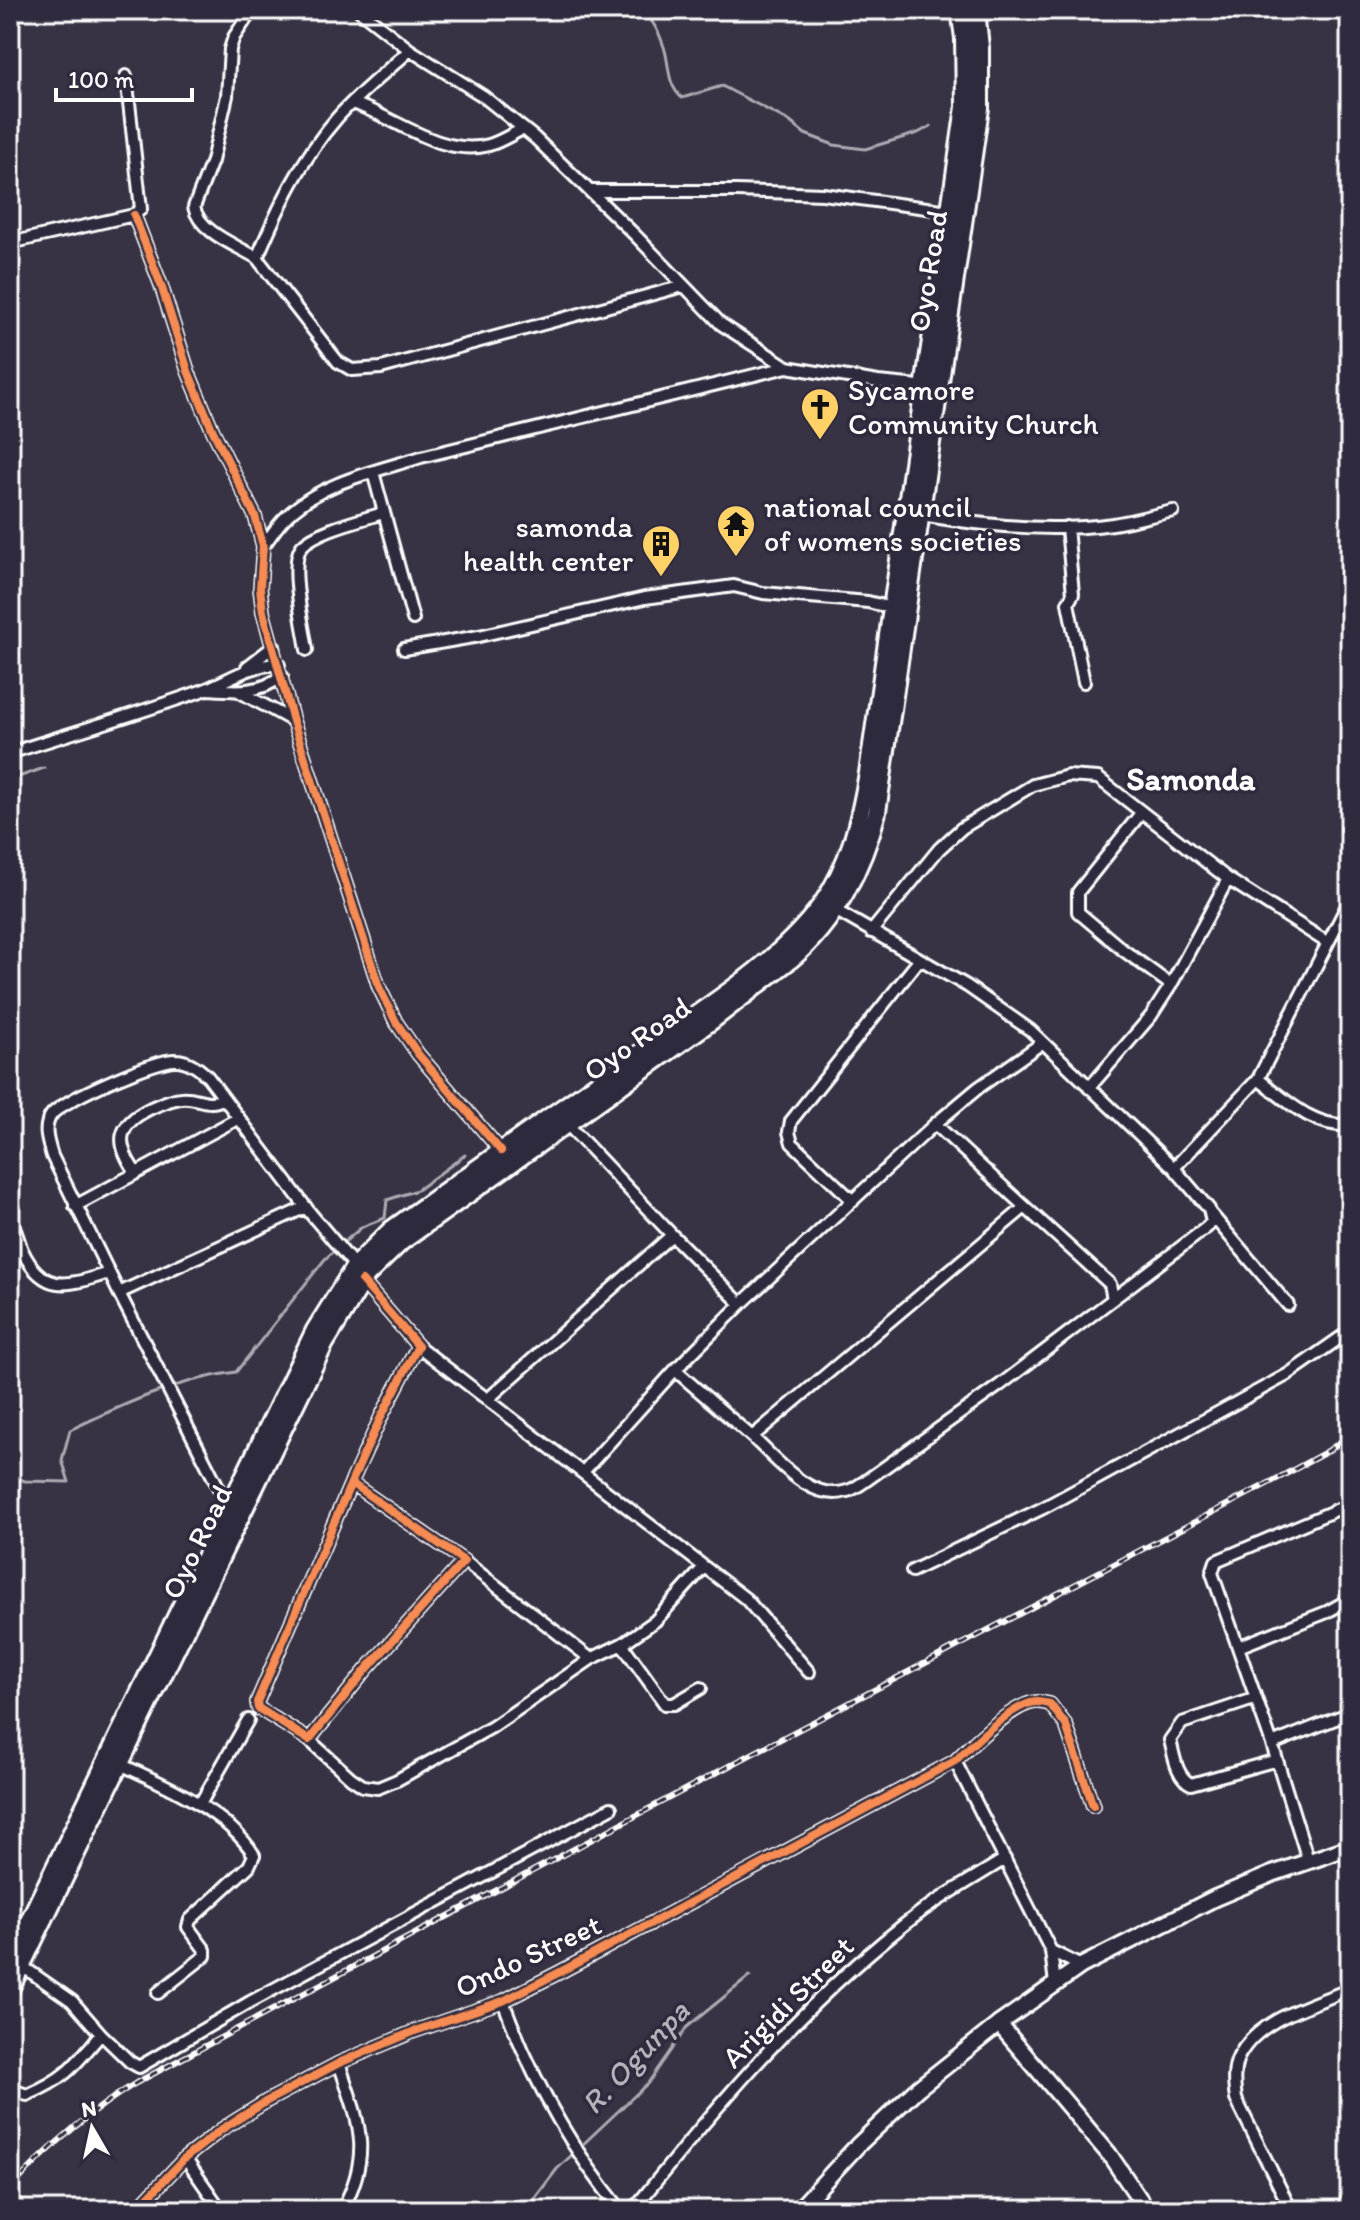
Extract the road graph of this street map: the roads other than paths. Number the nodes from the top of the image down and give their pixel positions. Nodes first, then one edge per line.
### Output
1 (252, 10) edge
2 (359, 10) edge
3 (960, 10) edge
4 (976, 10) edge
5 (410, 50) junction
6 (126, 76) dead end
7 (352, 103) junction
8 (523, 129) junction
9 (591, 191) junction
10 (949, 211) junction
11 (134, 215) junction
12 (10, 243) edge
13 (257, 258) junction
14 (683, 286) junction
15 (787, 367) junction
16 (931, 387) junction
17 (373, 472) junction
18 (1173, 511) dead end
19 (383, 513) junction
20 (922, 515) junction
21 (1067, 527) junction
22 (263, 546) junction
23 (892, 608) junction
24 (413, 619) dead end
25 (274, 646) junction
26 (404, 649) dead end
27 (307, 650) dead end
28 (280, 670) junction
29 (240, 674) junction
30 (1084, 682) dead end
31 (206, 689) junction
32 (238, 691) junction
33 (293, 721) junction
34 (10, 753) edge
35 (1141, 813) junction
36 (1228, 879) junction
37 (1350, 900) edge
38 (835, 910) junction
39 (871, 932) junction
40 (1328, 943) junction
41 (920, 959) junction
42 (1171, 985) junction
43 (1042, 1043) junction
44 (1258, 1079) junction
45 (1089, 1088) junction
46 (224, 1098) junction
47 (239, 1118) junction
48 (566, 1123) junction
49 (935, 1124) junction
50 (1350, 1125) edge
51 (501, 1151) junction
52 (1174, 1168) junction
53 (136, 1173) junction
54 (853, 1201) junction
55 (75, 1206) junction
56 (306, 1207) junction
57 (1025, 1207) junction
58 (1212, 1215) junction
59 (10, 1220) edge
60 (672, 1235) junction
61 (109, 1273) junction
62 (359, 1274) junction
63 (119, 1293) junction
64 (1113, 1299) junction
65 (741, 1304) junction
66 (1288, 1305) dead end
67 (1350, 1331) edge
68 (418, 1346) junction
69 (675, 1370) junction
70 (488, 1399) junction
71 (752, 1437) junction
72 (583, 1472) junction
73 (351, 1483) junction
74 (1350, 1504) edge
75 (229, 1508) junction
76 (464, 1561) junction
77 (704, 1567) junction
78 (912, 1571) dead end
79 (1350, 1599) edge
80 (622, 1644) junction
81 (1238, 1647) junction
82 (591, 1659) junction
83 (809, 1672) dead end
84 (701, 1688) dead end
85 (1254, 1699) junction
86 (1350, 1713) edge
87 (248, 1720) dead end
88 (126, 1737) junction
89 (309, 1740) junction
90 (1272, 1744) junction
91 (1277, 1760) junction
92 (955, 1761) junction
93 (120, 1764) junction
94 (200, 1804) junction
95 (1093, 1806) dead end
96 (611, 1808) dead end
97 (1350, 1847) edge
98 (1005, 1859) junction
99 (1308, 1860) junction
100 (1051, 1951) junction
101 (16, 1963) edge
102 (1081, 1966) junction
103 (1055, 1984) junction
104 (10, 1989) edge
105 (1350, 1989) edge
106 (158, 1993) dead end
107 (503, 2001) junction
108 (999, 2024) junction
109 (101, 2034) junction
110 (339, 2063) junction
111 (10, 2089) edge
112 (185, 2158) junction
113 (1144, 2205) edge
114 (136, 2210) edge
115 (221, 2210) edge
116 (342, 2210) edge
117 (621, 2210) edge
118 (633, 2210) edge
119 (798, 2210) edge
120 (1127, 2210) edge
121 (1291, 2210) edge

1 - 13 street
2 - 5 street
3 - 10 main road, Oyo Road
4 - 16 main road, Oyo Road
5 - 7 street
5 - 8 street
6 - 11 street
7 - 8 street
7 - 13 street
8 - 9 street
9 - 10 street
9 - 14 street
10 - 16 main road, Oyo Road
11 - 12 street
11 - 22 street
13 - 14 street
14 - 15 street
15 - 16 street
15 - 17 street
16 - 20 main road, Oyo Road
16 - 23 main road, Oyo Road
17 - 19 street
17 - 22 street
18 - 21 street
19 - 24 street
19 - 27 street
20 - 21 street
20 - 38 main road, Oyo Road
21 - 30 street
22 - 25 street
23 - 26 street
23 - 51 main road, Oyo Road
25 - 28 street
25 - 29 street
28 - 29 street
28 - 32 street
28 - 33 street
29 - 31 street
31 - 32 street
31 - 34 street
32 - 33 street
33 - 51 street
35 - 36 street
35 - 39 street
35 - 42 street
36 - 40 street
36 - 42 street
37 - 40 street
38 - 39 street
38 - 48 main road, Oyo Road
39 - 41 street
40 - 44 street
41 - 43 street
41 - 54 street
42 - 45 street
43 - 45 street
43 - 49 street
44 - 50 street
44 - 52 street
45 - 52 street
46 - 47 street
46 - 53 street
46 - 55 street
47 - 53 street
47 - 56 street
48 - 60 street
48 - 62 main road, Oyo Road
49 - 54 street
49 - 57 street
51 - 62 main road, Oyo Road
52 - 58 street
53 - 55 street
54 - 65 street
55 - 61 street
56 - 62 street
56 - 63 street
57 - 64 street
57 - 71 street
58 - 64 street
58 - 66 street
59 - 61 street
60 - 65 street
60 - 70 street
61 - 63 street
62 - 68 street
62 - 75 main road, Oyo Road
62 - 88 main road, Oyo Road
63 - 75 street
64 - 71 street
65 - 69 street
67 - 78 street
68 - 70 street
68 - 73 street
69 - 71 street
69 - 72 street
70 - 72 street
72 - 77 street
73 - 76 street
73 - 89 street
74 - 81 street
75 - 88 main road, Oyo Road
76 - 82 street
76 - 89 street
77 - 80 street
77 - 83 street
79 - 81 street
80 - 82 street
80 - 84 street
81 - 85 street
82 - 89 street
85 - 90 street
85 - 91 street
86 - 90 street
87 - 94 street
88 - 93 main road, Oyo Road
88 - 101 main road, Oyo Road
90 - 91 street
91 - 99 street
92 - 95 street, Ondo Street
92 - 98 street
92 - 107 street, Ondo Street
93 - 94 street
93 - 101 main road, Oyo Road
94 - 106 street
96 - 109 street
97 - 99 main road
98 - 100 street
98 - 118 street, Arigidi Street
99 - 102 main road
100 - 102 street
100 - 103 street
101 - 104 main road, Oyo Road
101 - 109 street
102 - 103 main road
103 - 108 main road
105 - 121 street
107 - 110 street, Ondo Street
107 - 117 street
108 - 113 main road
108 - 119 main road
109 - 111 street
110 - 112 street, Ondo Street
110 - 116 street
112 - 114 street, Ondo Street
112 - 115 street
113 - 120 street

